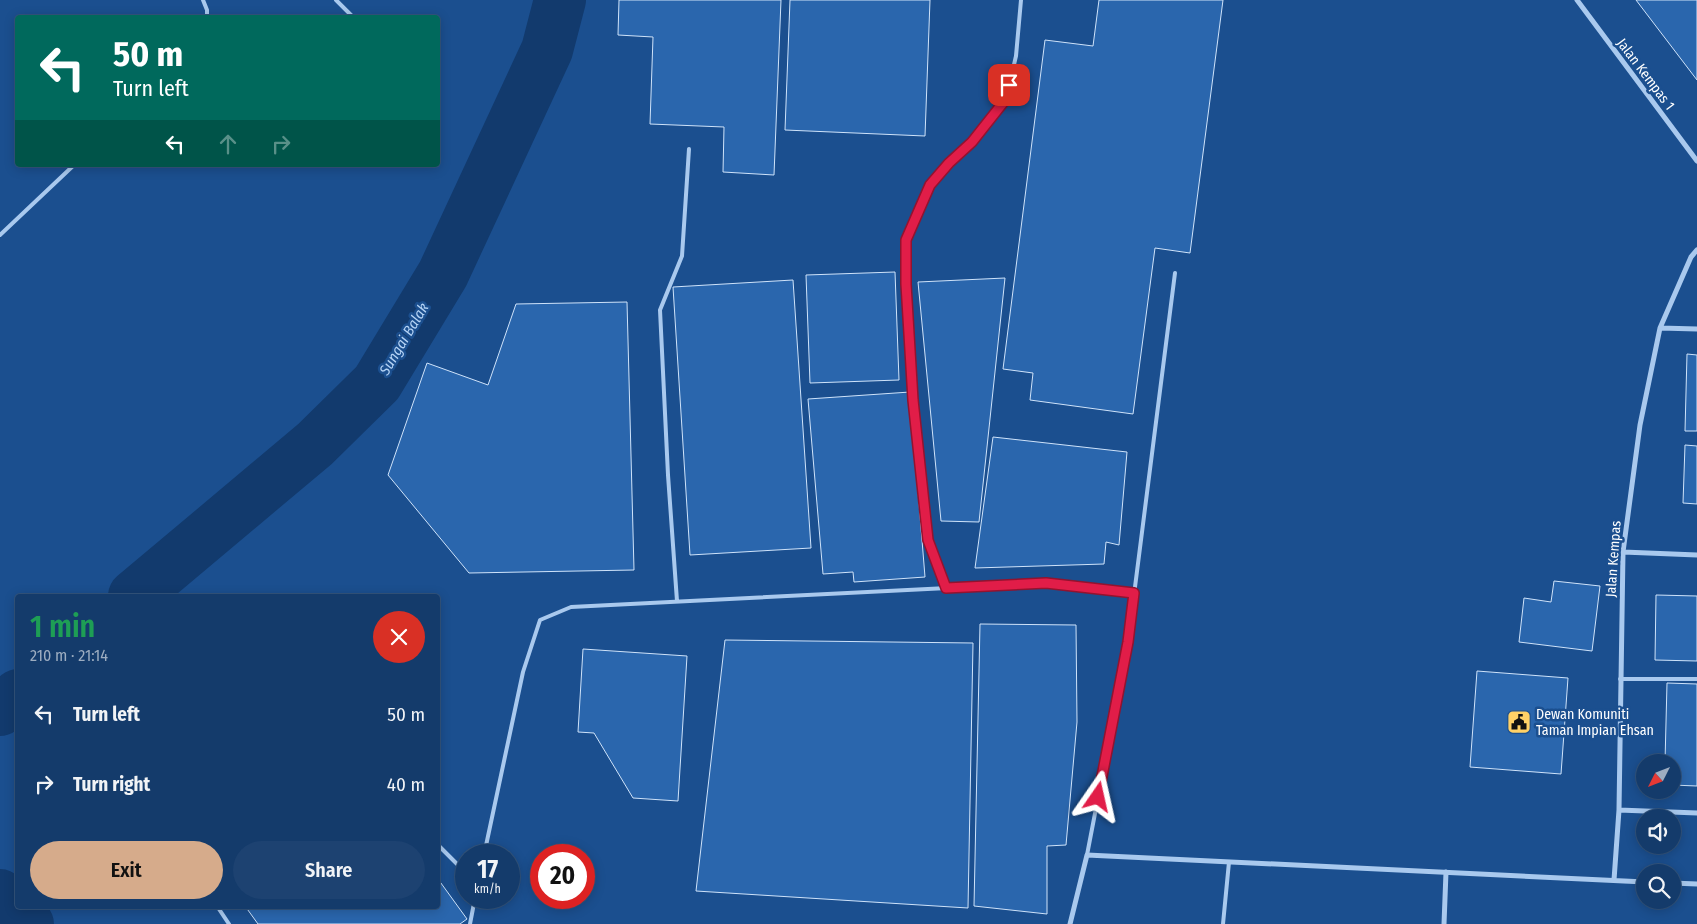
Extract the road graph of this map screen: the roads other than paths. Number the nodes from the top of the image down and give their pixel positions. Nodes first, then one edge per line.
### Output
1 (203, 0) edge
2 (336, 0) edge
3 (1021, 0) edge
4 (1576, 0) edge
5 (207, 15) edge
6 (351, 15) edge
7 (689, 149) dead end
8 (1697, 161) edge
9 (72, 167) edge
10 (0, 234) edge
11 (1697, 250) edge
12 (1175, 273) dead end
13 (1660, 328) junction
14 (1697, 329) edge
15 (1623, 552) junction
16 (1697, 555) edge
17 (946, 588) junction
18 (1134, 593) junction
19 (677, 602) junction
20 (1620, 679) junction
21 (1697, 679) edge
22 (1619, 810) junction
23 (1697, 813) edge
24 (486, 844) edge
25 (440, 847) edge
26 (1087, 855) junction
27 (455, 862) edge
28 (1229, 862) junction
29 (1446, 872) junction
30 (1614, 880) junction
31 (1636, 881) edge
32 (1681, 883) edge
33 (1697, 884) edge
34 (219, 909) edge
35 (473, 909) edge
36 (229, 924) edge
37 (470, 924) edge
38 (1070, 924) edge
39 (1223, 924) edge
40 (1444, 924) edge

1 - 5 lane
2 - 6 lane
3 - 17 lane
4 - 8 street, Jalan Kempas 1
7 - 19 lane
9 - 10 lane
11 - 13 street, Jalan Kempas
12 - 18 lane
13 - 14 street
13 - 15 street, Jalan Kempas
15 - 16 street
15 - 20 street, Jalan Kempas
17 - 18 lane
17 - 19 lane
18 - 26 lane
19 - 24 lane
20 - 21 lane
20 - 22 street, Jalan Kempas
22 - 23 street
22 - 30 street, Jalan Kempas
25 - 27 lane
26 - 28 street
26 - 38 street
28 - 29 street
28 - 39 lane
29 - 30 street
29 - 40 street
30 - 31 street
32 - 33 street
34 - 36 lane
35 - 37 lane

